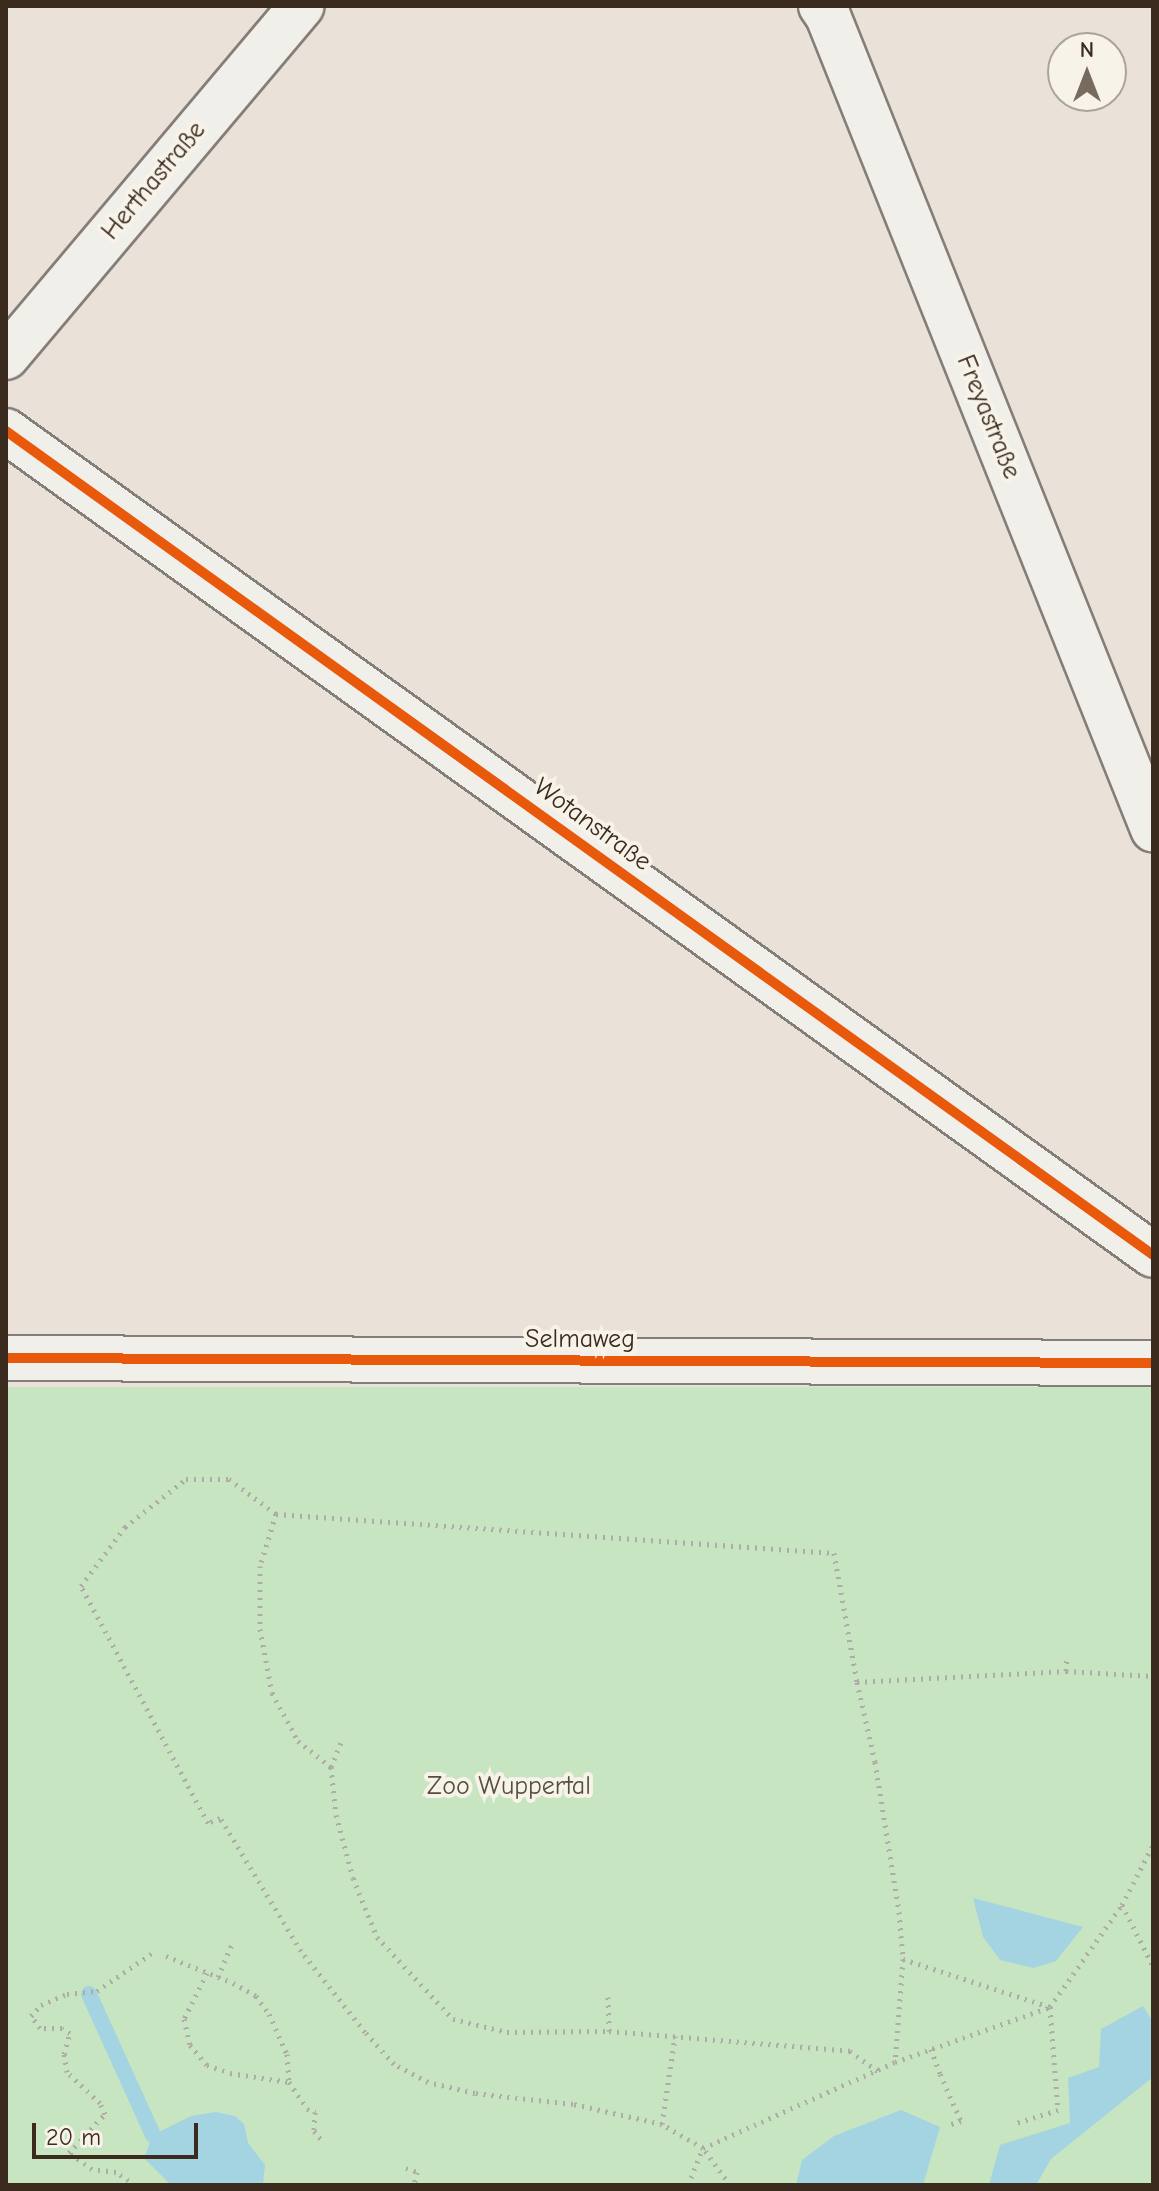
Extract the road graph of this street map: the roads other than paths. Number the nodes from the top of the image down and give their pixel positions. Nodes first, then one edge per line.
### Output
1 (302, 6) edge
2 (821, 6) edge
3 (6, 357) edge
4 (6, 431) edge
5 (1153, 829) edge
6 (1153, 1255) edge
7 (6, 1358) edge
8 (1153, 1363) edge

1 - 3 street, Herthastraße
2 - 5 street, Freyastraße
4 - 6 street, Wotanstraße
7 - 8 street, Selmaweg

